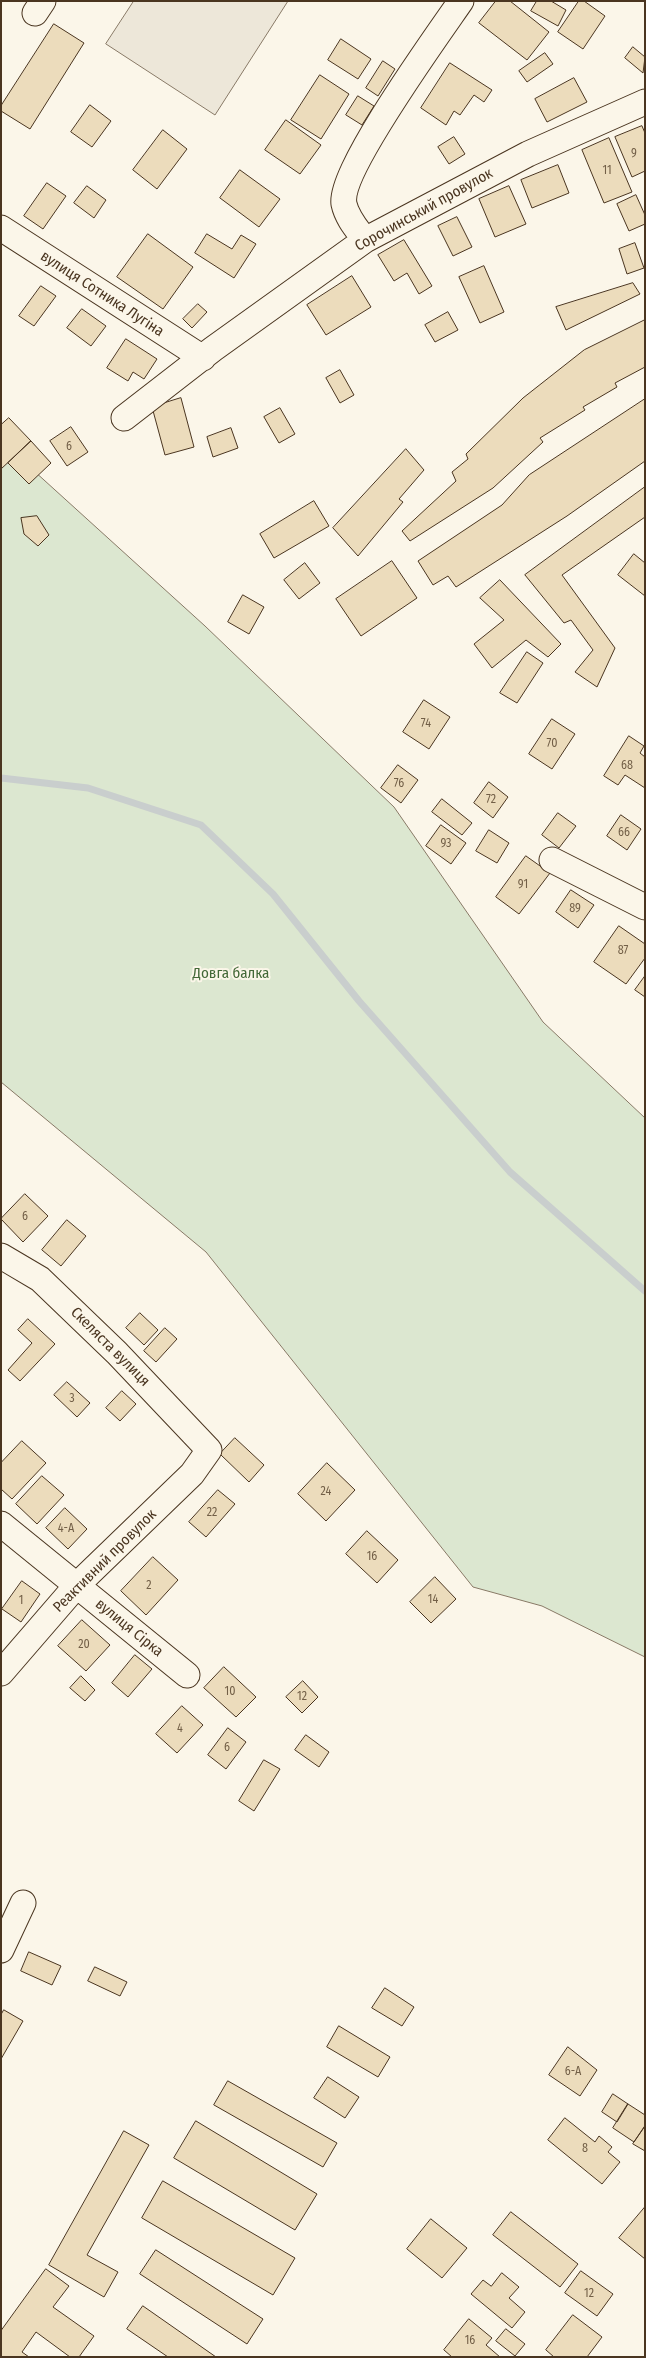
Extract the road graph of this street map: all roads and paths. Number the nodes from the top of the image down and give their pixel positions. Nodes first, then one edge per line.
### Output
1 (461, 1) edge
2 (645, 102) edge
3 (1, 228) edge
4 (365, 240) junction
5 (203, 358) junction
6 (124, 418) dead end
7 (552, 860) dead end
8 (645, 907) edge
9 (1, 1256) edge
10 (209, 1450) joint
11 (1, 1524) edge
12 (77, 1586) junction
13 (1, 1673) edge
14 (187, 1675) dead end
15 (23, 1903) dead end
16 (1, 1950) edge

1 - 4 street
2 - 4 street, Сорочинський провулок
3 - 5 street, вулиця Сотника Лугіна
4 - 5 street, Сорочинський провулок
5 - 6 street, Сорочинський провулок
7 - 8 street
9 - 10 street, Скеляста вулиця
10 - 12 street, Реактивний провулок
11 - 12 street, вулиця Сірка
12 - 13 street, Реактивний провулок
12 - 14 street, вулиця Сірка
15 - 16 street

